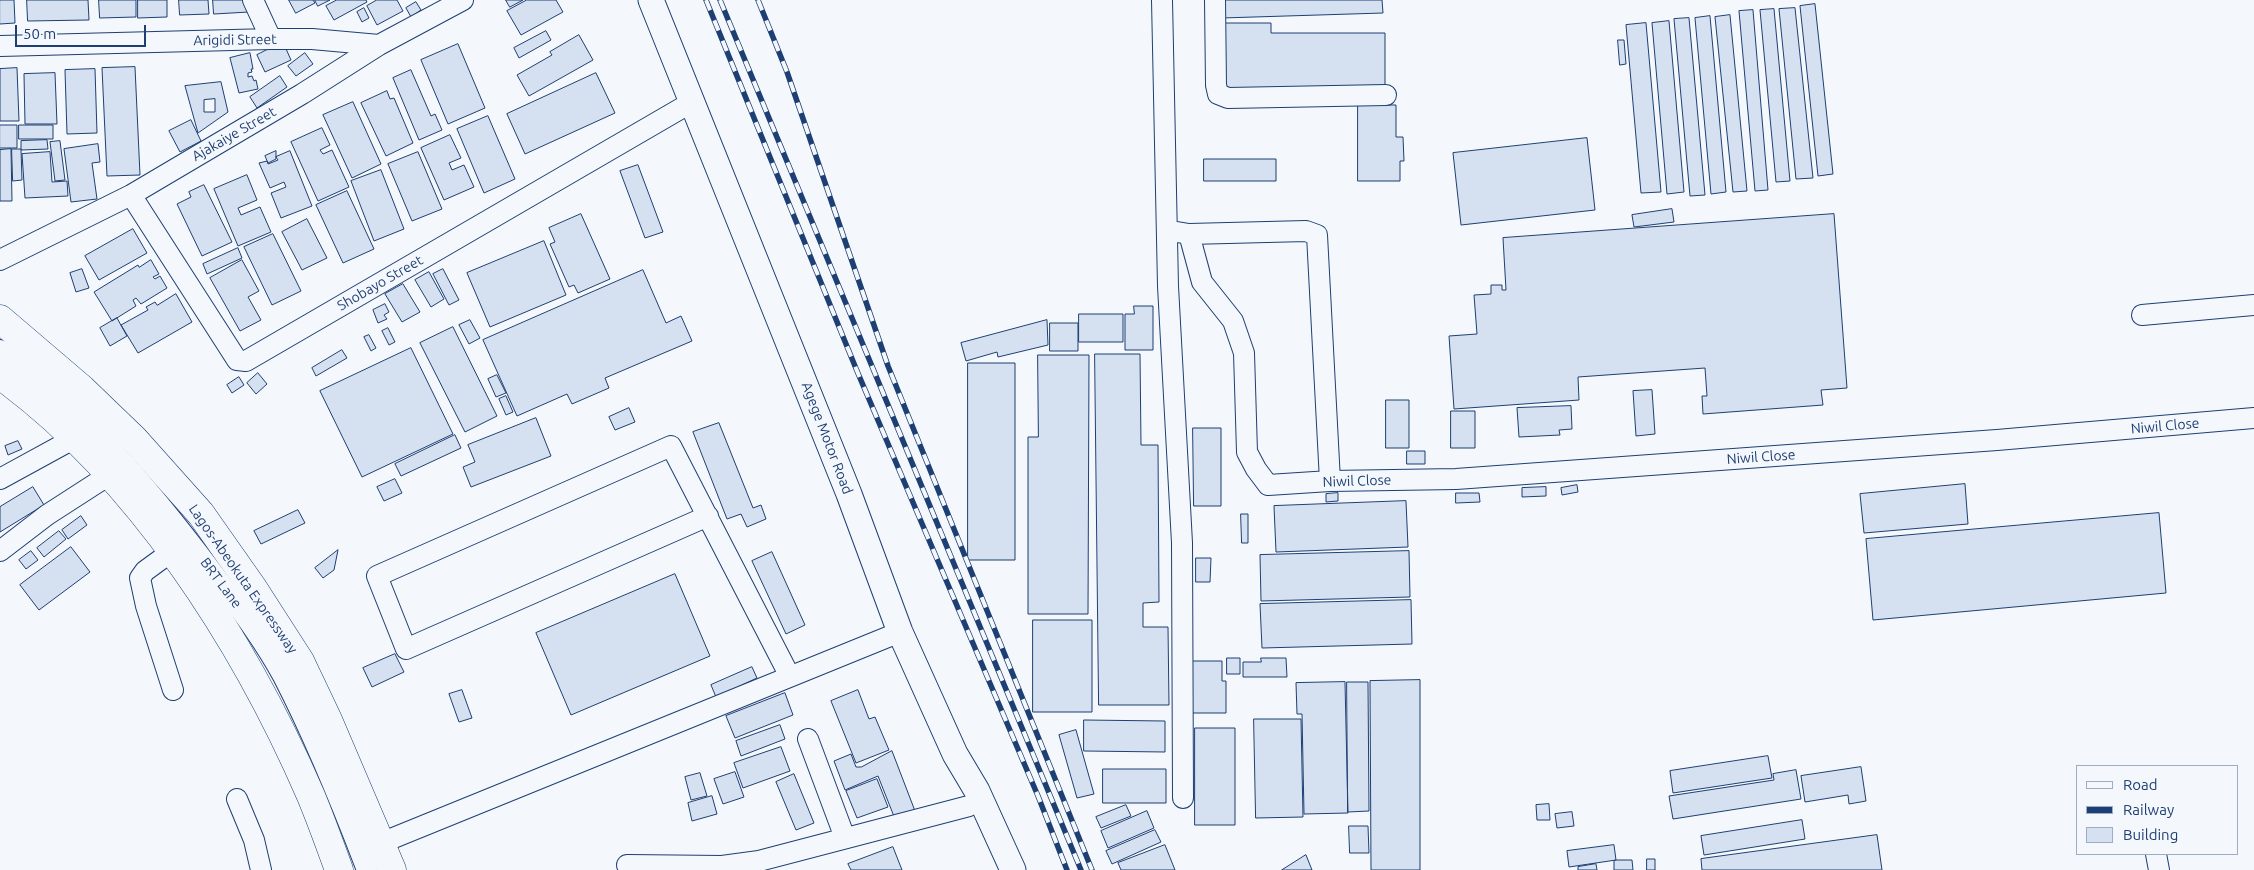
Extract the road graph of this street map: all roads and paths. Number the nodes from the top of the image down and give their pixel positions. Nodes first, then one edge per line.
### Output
1 (253, 0) edge
2 (463, 0) edge
3 (651, 0) edge
4 (1162, 0) edge
5 (1215, 0) edge
6 (271, 39) junction
7 (379, 45) junction
8 (0, 46) edge
9 (1386, 95) dead end
10 (692, 102) junction
11 (130, 195) junction
12 (1167, 231) junction
13 (1189, 234) junction
14 (0, 260) edge
15 (2254, 305) edge
16 (2142, 315) dead end
17 (0, 319) edge
18 (0, 350) edge
19 (0, 375) edge
20 (2254, 418) edge
21 (75, 438) junction
22 (108, 475) junction
23 (0, 478) edge
24 (1330, 481) junction
25 (708, 516) junction
26 (0, 551) edge
27 (171, 552) junction
28 (900, 632) junction
29 (787, 677) junction
30 (173, 690) dead end
31 (808, 739) dead end
32 (955, 754) junction
33 (1183, 798) dead end
34 (237, 799) dead end
35 (969, 806) junction
36 (845, 838) junction
37 (381, 843) junction
38 (2156, 855) edge
39 (627, 865) dead end
40 (261, 870) edge
41 (339, 870) edge
42 (367, 870) edge
43 (392, 870) edge
44 (994, 870) edge
45 (1013, 870) edge
46 (2159, 870) edge

1 - 6 street
2 - 7 street, Ajakaiye Street
3 - 10 main road, Agege Motor Road
4 - 12 street
5 - 9 street
6 - 7 street, Arigidi Street
6 - 8 street, Arigidi Street
7 - 11 street, Ajakaiye Street
10 - 11 street, Shobayo Street
10 - 28 main road, Agege Motor Road
11 - 14 street, Ajakaiye Street
12 - 13 street
12 - 33 street
13 - 24 street, Niwil Close
13 - 24 street
15 - 16 street
17 - 37 highway, Lagos-Abeokuta Expressway
18 - 42 street, BRT Lane
19 - 21 highway
20 - 24 street, Niwil Close
21 - 22 highway
21 - 23 street
22 - 26 street
22 - 27 highway
25 - 25 street
25 - 29 street
27 - 30 street
27 - 41 highway
28 - 29 street
28 - 32 main road, Agege Motor Road
29 - 37 street
31 - 36 street
32 - 35 main road
32 - 45 main road, Agege Motor Road
34 - 40 street
35 - 36 street
35 - 44 main road
36 - 39 street
37 - 43 highway, Lagos-Abeokuta Expressway
38 - 46 street

